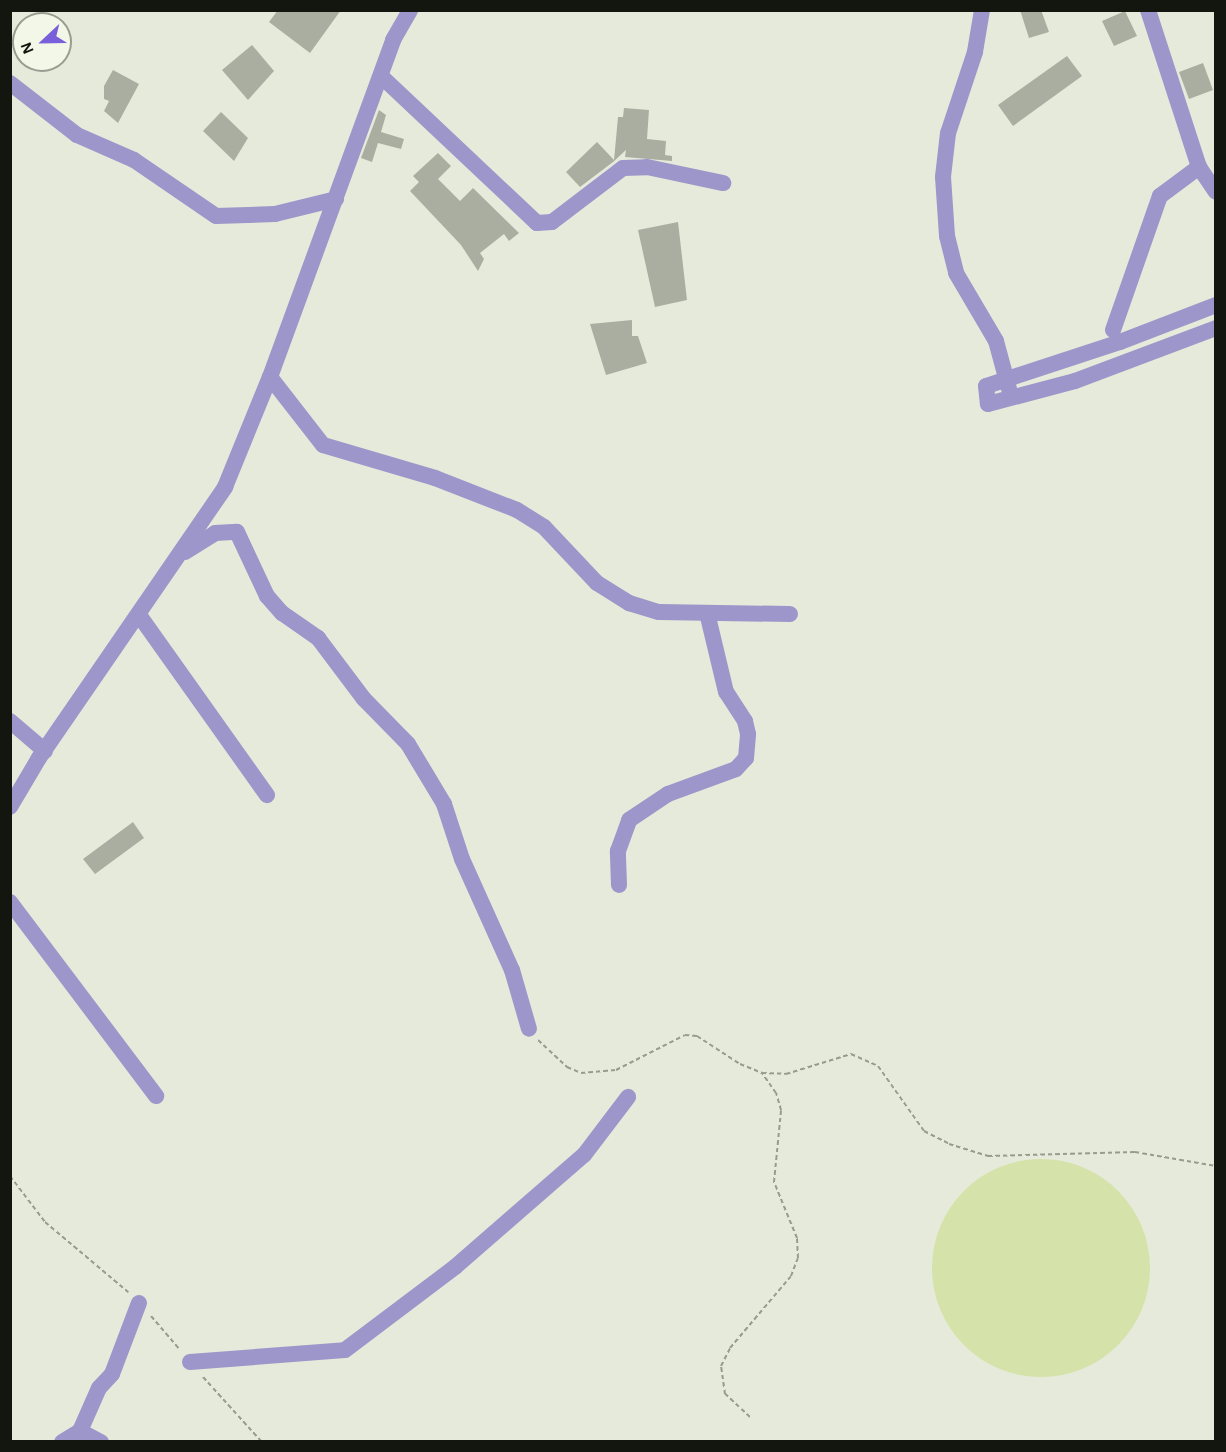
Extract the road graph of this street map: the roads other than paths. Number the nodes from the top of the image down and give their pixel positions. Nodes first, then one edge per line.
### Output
1 (410, 10) edge
2 (982, 10) edge
3 (1148, 10) edge
4 (382, 77) junction
5 (10, 83) edge
6 (1199, 166) junction
7 (723, 183) dead end
8 (1215, 192) edge
9 (336, 199) junction
10 (1215, 304) edge
11 (1215, 328) edge
12 (1113, 330) dead end
13 (270, 377) junction
14 (1007, 380) junction
15 (1012, 399) junction
16 (180, 554) junction
17 (707, 613) junction
18 (790, 614) dead end
19 (139, 615) junction
20 (10, 721) edge
21 (45, 751) junction
22 (267, 795) dead end
23 (10, 807) edge
24 (619, 885) dead end
25 (10, 902) edge
26 (529, 1029) road end
27 (156, 1096) dead end
28 (627, 1097) dead end
29 (140, 1303) dead end
30 (190, 1362) dead end
31 (81, 1431) junction
32 (62, 1442) edge
33 (101, 1442) edge

1 - 4 street
2 - 14 street
3 - 6 street
4 - 7 street
4 - 9 street
5 - 9 street
6 - 8 street
6 - 12 street
9 - 13 street
10 - 14 street
11 - 15 street
13 - 16 street
13 - 17 street
14 - 15 street
14 - 15 street
16 - 19 street
16 - 26 street
17 - 18 street
17 - 24 street
19 - 21 street
19 - 22 street
20 - 21 street
21 - 23 street
25 - 27 street
28 - 30 street
29 - 31 street
31 - 32 street
31 - 33 street

